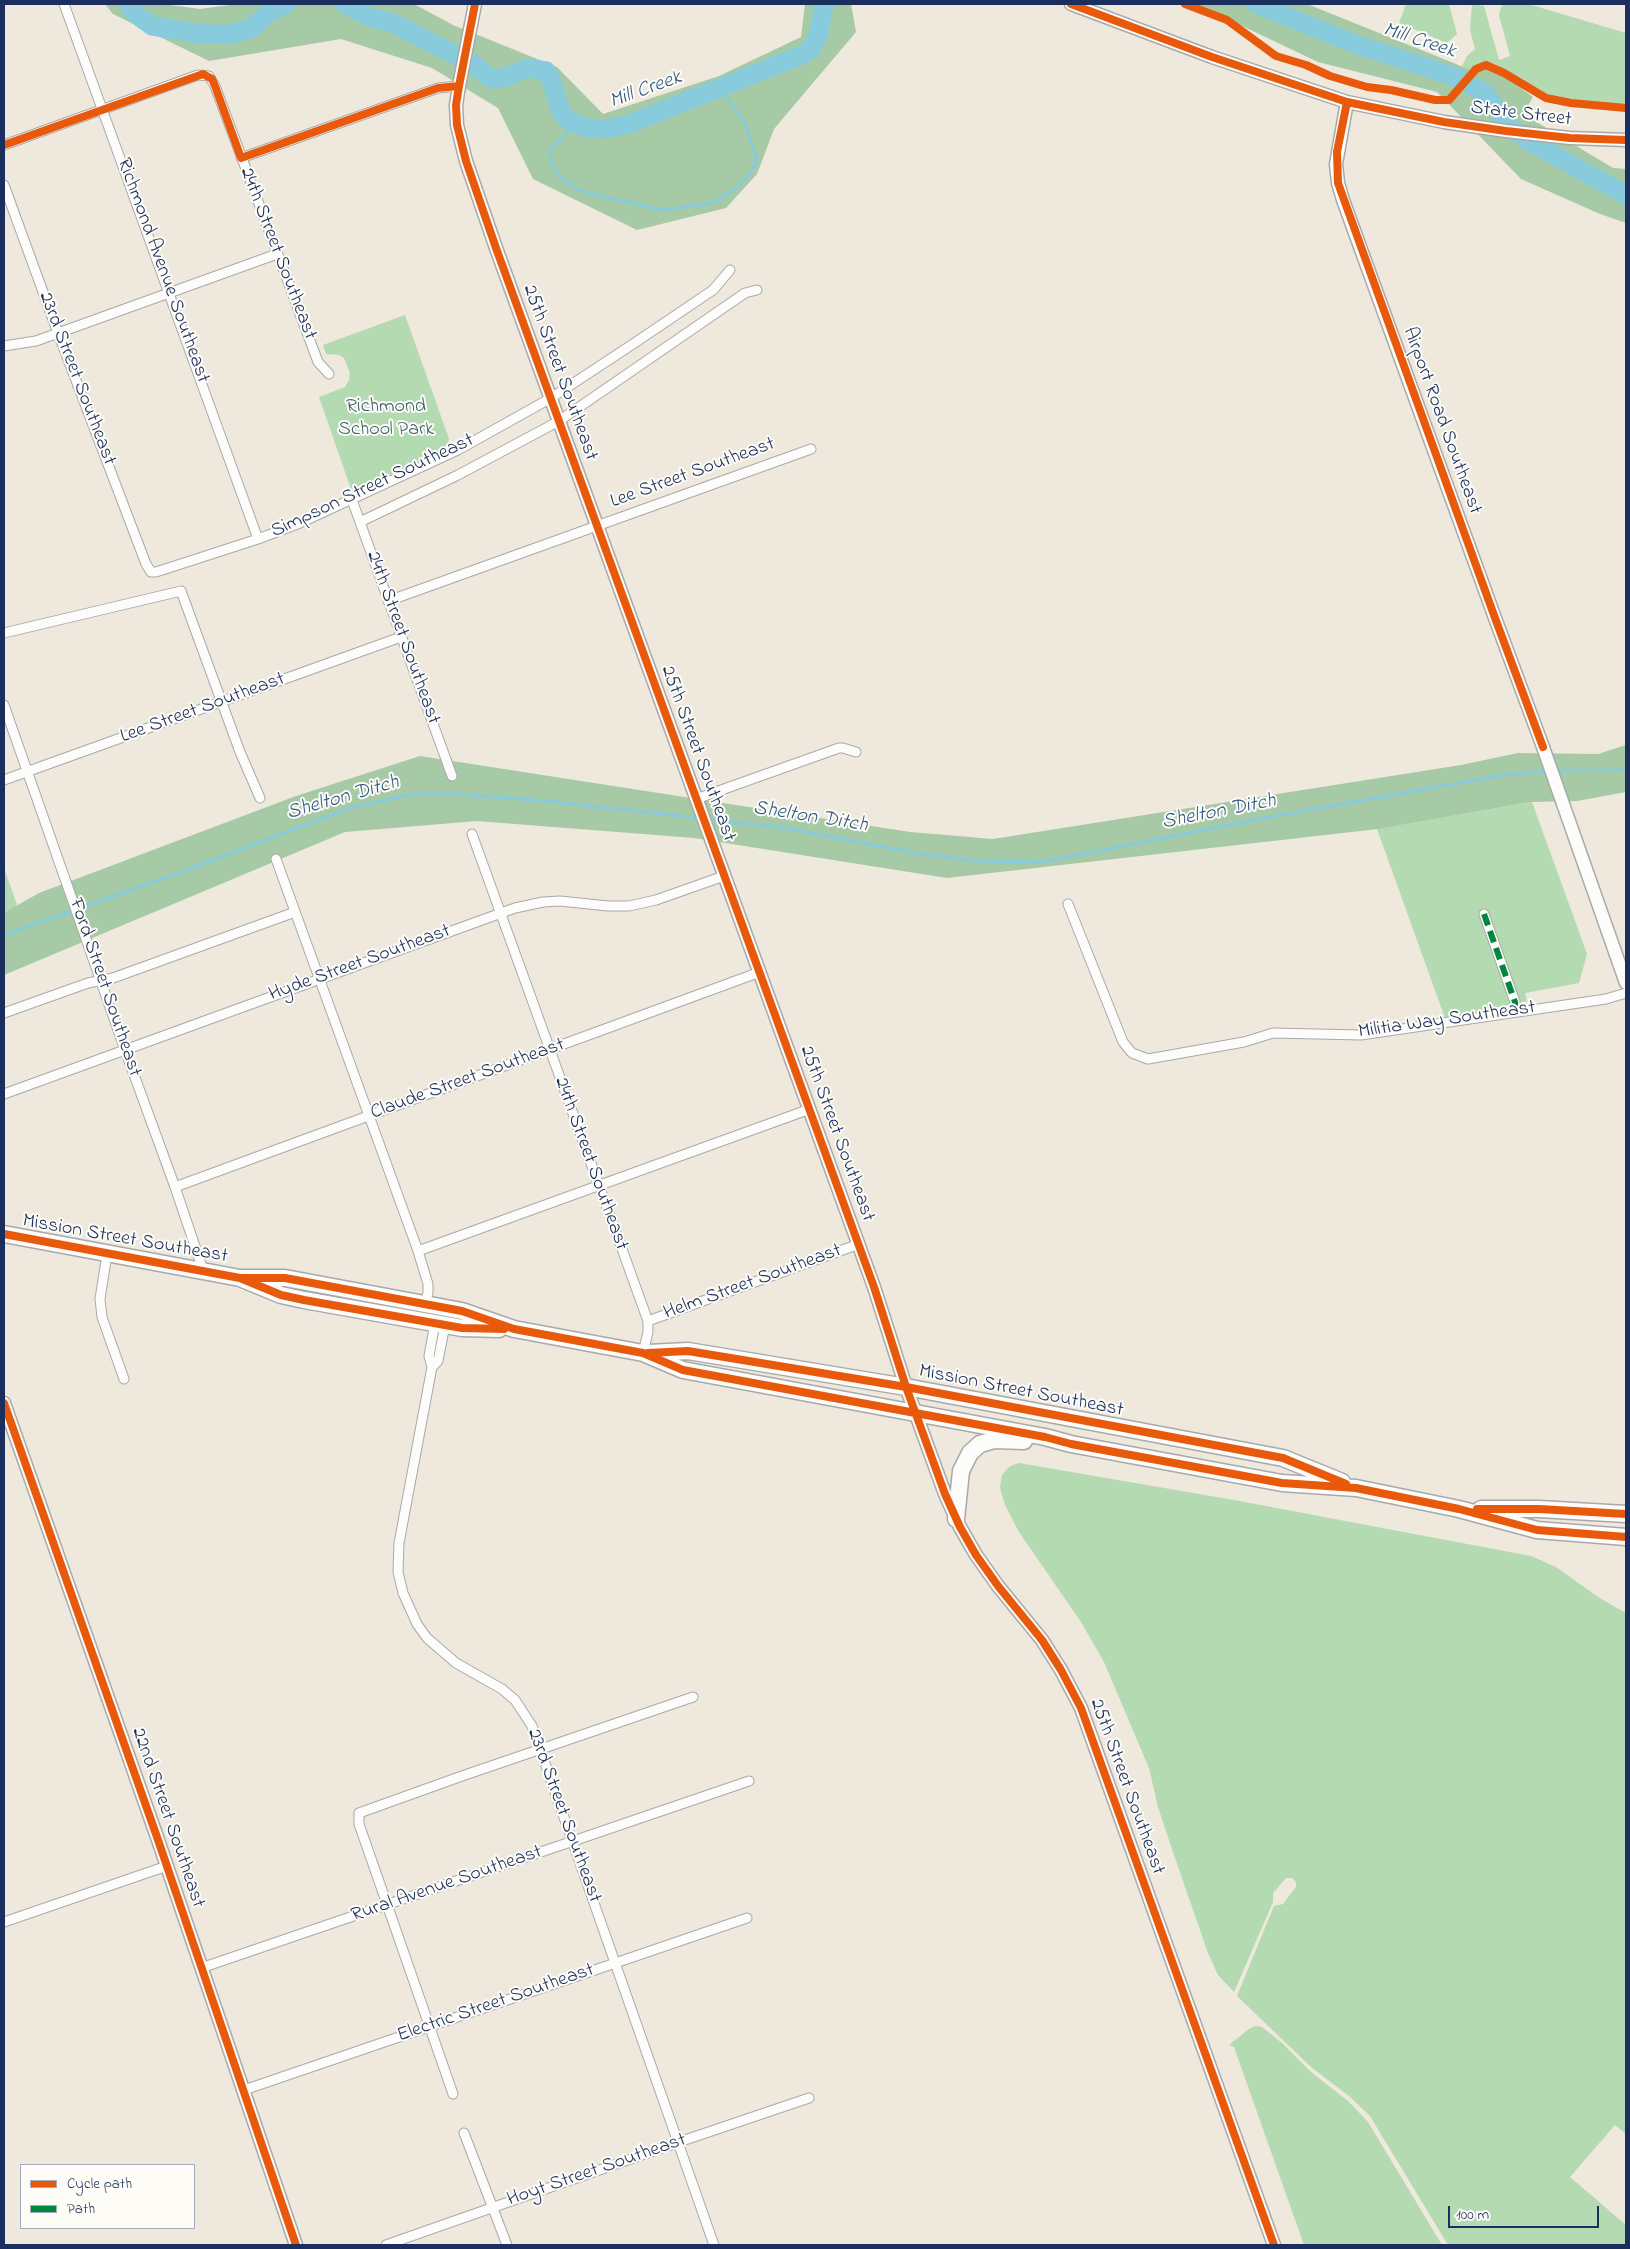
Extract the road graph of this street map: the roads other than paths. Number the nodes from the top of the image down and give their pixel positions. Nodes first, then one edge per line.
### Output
1 (64, 4) edge
2 (475, 4) edge
3 (1071, 4) edge
4 (459, 86) junction
5 (1346, 102) junction
6 (103, 110) junction
7 (1626, 140) edge
8 (4, 145) edge
9 (241, 158) junction
10 (4, 185) edge
11 (277, 254) junction
12 (730, 270) dead end
13 (757, 290) dead end
14 (170, 293) junction
15 (58, 333) junction
16 (4, 346) edge
17 (330, 374) dead end
18 (551, 398) junction
19 (559, 420) junction
20 (811, 449) dead end
21 (352, 500) junction
22 (360, 522) junction
23 (597, 526) junction
24 (258, 540) junction
25 (151, 572) joint
26 (388, 601) junction
27 (4, 633) edge
28 (401, 637) junction
29 (222, 702) junction
30 (4, 705) edge
31 (856, 752) dead end
32 (27, 771) junction
33 (452, 776) dead end
34 (4, 780) edge
35 (260, 798) dead end
36 (696, 799) junction
37 (472, 834) dead end
38 (276, 859) dead end
39 (724, 876) junction
40 (1068, 904) dead end
41 (296, 912) junction
42 (500, 914) junction
43 (1484, 914) dead end
44 (760, 972) junction
45 (320, 978) junction
46 (100, 980) junction
47 (1626, 982) edge
48 (1626, 993) edge
49 (1516, 1012) junction
50 (4, 1013) edge
51 (125, 1050) junction
52 (549, 1050) junction
53 (4, 1094) edge
54 (810, 1110) junction
55 (369, 1116) junction
56 (598, 1186) junction
57 (175, 1187) junction
58 (4, 1234) edge
59 (859, 1244) junction
60 (418, 1251) junction
61 (106, 1254) junction
62 (203, 1270) junction
63 (240, 1278) junction
64 (425, 1304) junction
65 (375, 1312) junction
66 (648, 1321) junction
67 (440, 1324) junction
68 (514, 1329) junction
69 (643, 1354) junction
70 (124, 1379) dead end
71 (906, 1386) junction
72 (4, 1403) edge
73 (916, 1413) junction
74 (1071, 1444) junction
75 (1356, 1488) junction
76 (1459, 1509) junction
77 (1626, 1514) edge
78 (956, 1519) junction
79 (1626, 1537) edge
80 (693, 1697) dead end
81 (541, 1749) junction
82 (749, 1781) dead end
83 (573, 1842) junction
84 (167, 1866) junction
85 (386, 1905) junction
86 (747, 1918) dead end
87 (4, 1922) edge
88 (616, 1963) junction
89 (201, 1968) junction
90 (430, 2027) junction
91 (244, 2090) junction
92 (453, 2094) dead end
93 (809, 2098) dead end
94 (464, 2133) dead end
95 (678, 2142) junction
96 (493, 2208) junction
97 (296, 2245) edge
98 (386, 2245) edge
99 (507, 2245) edge
100 (714, 2245) edge
101 (1274, 2245) edge

1 - 6 street, Richmond Avenue Southeast
2 - 4 main road, 25th Street Southeast
3 - 5 main road, State Street
4 - 9 street
4 - 18 main road, 25th Street Southeast
5 - 7 main road, State Street
5 - 47 main road, Airport Road Southeast
6 - 8 street
6 - 9 street, 24th Street Southeast
6 - 14 street, Richmond Avenue Southeast
9 - 11 street, 24th Street Southeast
10 - 15 street, 23rd Street Southeast
11 - 14 street
11 - 17 street, 24th Street Southeast
12 - 18 street, Simpson Street Southeast
13 - 19 street, Simpson Street Southeast
14 - 15 street
14 - 24 street, Richmond Avenue Southeast
15 - 16 street
15 - 25 street, 23rd Street Southeast
18 - 19 main road, 25th Street Southeast
18 - 21 street, Simpson Street Southeast
19 - 22 street, Simpson Street Southeast
19 - 23 main road, 25th Street Southeast
20 - 23 street, Lee Street Southeast
21 - 22 street, 24th Street Southeast
21 - 24 street, Simpson Street Southeast
22 - 26 street, 24th Street Southeast
23 - 26 street, Lee Street Southeast
23 - 36 main road, 25th Street Southeast
24 - 25 street, Simpson Street Southeast
26 - 28 street, 24th Street Southeast
27 - 29 street
28 - 29 street, Lee Street Southeast
28 - 33 street, 24th Street Southeast
29 - 32 street, Lee Street Southeast
29 - 35 street
30 - 32 street, Ford Street Southeast
31 - 36 street
32 - 34 street, Lee Street Southeast
32 - 46 street, Ford Street Southeast
36 - 39 main road, 25th Street Southeast
37 - 42 street, 24th Street Southeast
38 - 41 street
39 - 42 street, Hyde Street Southeast
39 - 44 main road, 25th Street Southeast
40 - 49 street, Militia Way Southeast
41 - 45 street
41 - 46 street
42 - 45 street, Hyde Street Southeast
42 - 52 street, 24th Street Southeast
43 - 49 street
44 - 52 street, Claude Street Southeast
44 - 54 main road, 25th Street Southeast
45 - 51 street, Hyde Street Southeast
45 - 55 street
46 - 50 street
46 - 51 street, Ford Street Southeast
48 - 49 street, Militia Way Southeast
51 - 53 street, Hyde Street Southeast
51 - 57 street, Ford Street Southeast
52 - 55 street, Claude Street Southeast
52 - 56 street, 24th Street Southeast
54 - 56 street
54 - 59 main road, 25th Street Southeast
55 - 57 street, Claude Street Southeast
55 - 60 street
56 - 60 street
56 - 66 street, 24th Street Southeast
57 - 62 street, Ford Street Southeast
58 - 61 highway, Mission Street Southeast
59 - 66 street, Helm Street Southeast
59 - 71 main road, 25th Street Southeast
60 - 64 street
61 - 62 highway, Mission Street Southeast
61 - 70 street
62 - 63 highway, Mission Street Southeast
63 - 64 highway, Mission Street Southeast
63 - 65 highway, Mission Street Southeast
64 - 65 highway
64 - 68 highway, Mission Street Southeast
65 - 67 highway, Mission Street Southeast
66 - 69 street, 24th Street Southeast
67 - 68 highway, Mission Street Southeast
67 - 81 street, 23rd Street Southeast
68 - 69 highway, Mission Street Southeast
69 - 71 highway, Mission Street Southeast
69 - 73 highway, Mission Street Southeast
71 - 73 main road, 25th Street Southeast
71 - 75 highway, Mission Street Southeast
72 - 84 main road, 22nd Street Southeast
73 - 74 highway, Mission Street Southeast
73 - 78 main road, 25th Street Southeast
74 - 75 highway, Mission Street Southeast
74 - 78 highway
75 - 76 highway, Mission Street Southeast
76 - 77 highway, Mission Street Southeast
76 - 79 highway, Mission Street Southeast
78 - 101 main road, 25th Street Southeast
80 - 81 street
81 - 83 street, 23rd Street Southeast
81 - 85 street
82 - 83 street, Rural Avenue Southeast
83 - 85 street, Rural Avenue Southeast
83 - 88 street, 23rd Street Southeast
84 - 87 street
84 - 89 main road, 22nd Street Southeast
85 - 89 street, Rural Avenue Southeast
85 - 90 street
86 - 88 street, Electric Street Southeast
88 - 90 street, Electric Street Southeast
88 - 95 street, 23rd Street Southeast
89 - 91 main road, 22nd Street Southeast
90 - 91 street, Electric Street Southeast
90 - 92 street
91 - 97 main road, 22nd Street Southeast
93 - 95 street, Hoyt Street Southeast
94 - 96 street
95 - 96 street, Hoyt Street Southeast
95 - 100 street, 23rd Street Southeast
96 - 98 street, Hoyt Street Southeast
96 - 99 street

